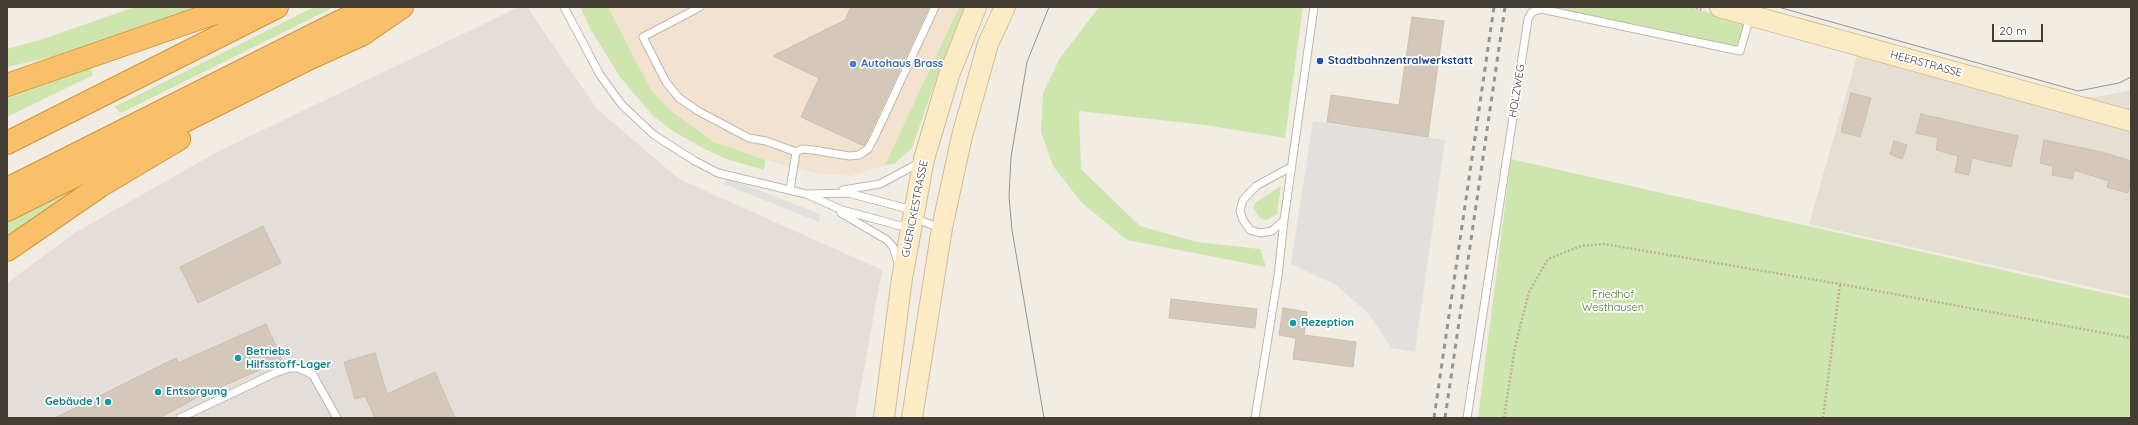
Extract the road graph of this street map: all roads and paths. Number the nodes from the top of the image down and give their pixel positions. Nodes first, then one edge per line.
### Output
1 (246, 7) edge
2 (277, 7) edge
3 (373, 7) edge
4 (402, 7) edge
5 (564, 7) edge
6 (700, 7) edge
7 (935, 7) edge
8 (976, 7) edge
9 (1005, 7) edge
10 (1314, 7) edge
11 (1720, 7) edge
12 (1751, 16) junction
13 (363, 34) junction
14 (8, 84) edge
15 (2131, 121) edge
16 (7, 143) edge
17 (796, 152) junction
18 (924, 159) junction
19 (1291, 167) junction
20 (7, 189) edge
21 (790, 190) junction
22 (806, 194) junction
23 (7, 210) edge
24 (913, 218) junction
25 (1284, 220) junction
26 (942, 228) junction
27 (7, 250) edge
28 (902, 278) junction
29 (1840, 284) junction
30 (2131, 338) edge
31 (180, 418) edge
32 (337, 418) edge
33 (884, 418) edge
34 (912, 418) edge
35 (1255, 418) edge
36 (1466, 418) edge
37 (1504, 418) edge
38 (1823, 418) edge

1 - 14 highway
2 - 16 highway
3 - 20 highway
4 - 13 highway
5 - 21 lane
6 - 17 lane
7 - 17 lane
8 - 18 main road, GUERICKESTRASSE
9 - 26 main road
10 - 19 lane
11 - 12 main road, HEERSTRASSE
12 - 15 main road, HEERSTRASSE
12 - 36 lane, HOLZWEG
13 - 23 highway
13 - 27 highway
17 - 21 lane
18 - 22 lane
18 - 24 main road, GUERICKESTRASSE
19 - 25 lane
19 - 25 lane
21 - 22 lane
22 - 24 lane
22 - 24 lane
22 - 28 lane
24 - 26 lane
24 - 28 main road, GUERICKESTRASSE
25 - 35 lane
26 - 34 main road
28 - 33 main road, GUERICKESTRASSE
29 - 30 path
29 - 37 path
29 - 38 path
31 - 32 lane

